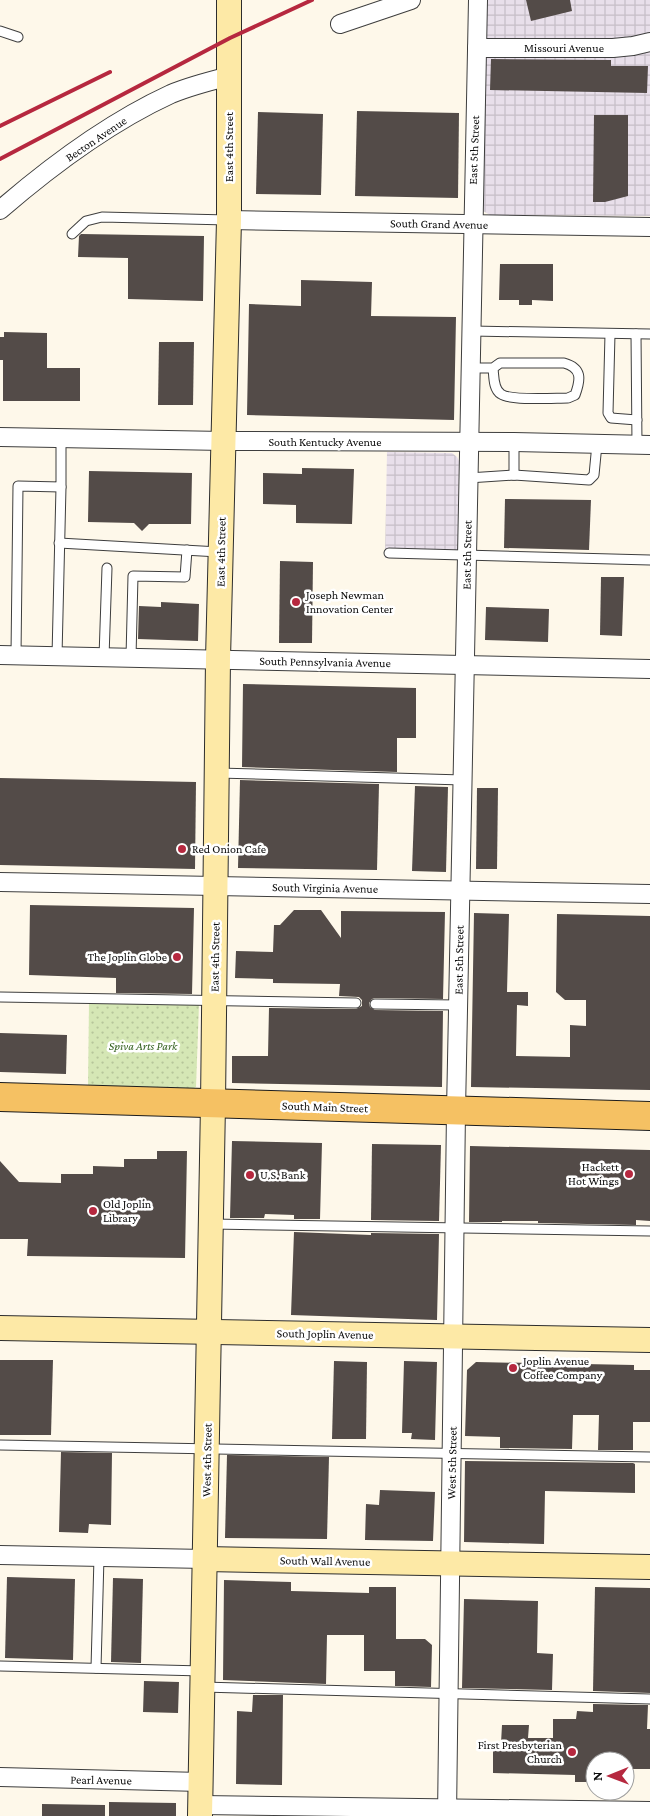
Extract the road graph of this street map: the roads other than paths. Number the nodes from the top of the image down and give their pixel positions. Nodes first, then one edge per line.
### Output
1 (229, 0) edge
2 (411, 0) edge
3 (478, 0) edge
4 (340, 24) dead end
5 (0, 32) edge
6 (18, 37) dead end
7 (650, 42) edge
8 (477, 48) junction
9 (230, 76) junction
10 (0, 210) edge
11 (229, 220) junction
12 (472, 224) junction
13 (650, 227) edge
14 (72, 234) dead end
15 (472, 331) junction
16 (610, 334) junction
17 (636, 334) junction
18 (650, 334) edge
19 (471, 368) junction
20 (493, 368) junction
21 (637, 420) junction
22 (0, 437) edge
23 (62, 438) junction
24 (224, 441) junction
25 (469, 442) junction
26 (514, 442) junction
27 (597, 444) junction
28 (643, 445) edge
29 (514, 475) junction
30 (468, 478) junction
31 (60, 487) junction
32 (59, 543) junction
33 (187, 550) junction
34 (221, 552) junction
35 (389, 554) dead end
36 (467, 555) junction
37 (650, 560) edge
38 (107, 568) dead end
39 (8, 655) edge
40 (57, 656) junction
41 (104, 657) junction
42 (131, 657) junction
43 (218, 659) junction
44 (465, 665) junction
45 (650, 669) edge
46 (217, 774) junction
47 (463, 780) junction
48 (0, 882) edge
49 (216, 886) junction
50 (461, 891) junction
51 (650, 894) edge
52 (0, 997) edge
53 (214, 1001) junction
54 (356, 1003) dead end
55 (374, 1004) dead end
56 (458, 1005) junction
57 (0, 1097) edge
58 (213, 1104) junction
59 (456, 1111) junction
60 (650, 1116) edge
61 (211, 1224) junction
62 (455, 1228) junction
63 (650, 1231) edge
64 (0, 1328) edge
65 (209, 1332) junction
66 (454, 1336) junction
67 (650, 1340) edge
68 (0, 1445) edge
69 (207, 1448) junction
70 (452, 1453) junction
71 (650, 1457) edge
72 (0, 1554) edge
73 (99, 1556) junction
74 (205, 1559) junction
75 (451, 1563) junction
76 (650, 1567) edge
77 (0, 1666) edge
78 (96, 1668) junction
79 (203, 1679) junction
80 (449, 1694) junction
81 (650, 1699) edge
82 (0, 1777) edge
83 (201, 1801) edge
84 (650, 1811) edge
85 (447, 1812) edge

1 - 9 street, East 4th Street
2 - 4 street
3 - 8 street, East 5th Street
5 - 6 lane
7 - 8 street, Missouri Avenue
8 - 12 street, East 5th Street
9 - 10 street, Becton Avenue
9 - 11 street, East 4th Street
11 - 12 street, South Grand Avenue
11 - 14 lane
11 - 24 street, East 4th Street
12 - 13 street, South Grand Avenue
12 - 15 street, East 5th Street
15 - 16 lane
15 - 19 street, East 5th Street
16 - 17 lane
16 - 21 lane
17 - 18 lane
17 - 21 lane
19 - 20 lane
19 - 25 street, East 5th Street
20 - 20 lane
21 - 28 lane
22 - 23 street, South Kentucky Avenue
23 - 24 street, South Kentucky Avenue
23 - 31 lane
24 - 25 street, South Kentucky Avenue
24 - 34 street, East 4th Street
25 - 26 street, South Kentucky Avenue
25 - 30 street, East 5th Street
26 - 27 street, South Kentucky Avenue
26 - 29 lane
27 - 28 street, South Kentucky Avenue
27 - 29 lane
29 - 30 lane
30 - 36 street, East 5th Street
31 - 32 lane
31 - 39 lane
32 - 33 lane
32 - 40 lane
33 - 34 lane
33 - 42 lane
34 - 43 street, East 4th Street
35 - 36 lane
36 - 37 lane
36 - 44 street, East 5th Street
38 - 41 lane
39 - 40 street, South Pennsylvania Avenue
40 - 41 street, South Pennsylvania Avenue
41 - 42 street, South Pennsylvania Avenue
42 - 43 street, South Pennsylvania Avenue
43 - 44 street, South Pennsylvania Avenue
43 - 46 street, East 4th Street
44 - 45 street, South Pennsylvania Avenue
44 - 47 street, East 5th Street
46 - 47 lane
46 - 49 street, East 4th Street
47 - 50 street, East 5th Street
48 - 49 street, South Virginia Avenue
49 - 50 street, South Virginia Avenue
49 - 53 street, East 4th Street
50 - 51 street, South Virginia Avenue
50 - 56 street, East 5th Street
52 - 53 lane
53 - 54 lane
53 - 58 street, East 4th Street
55 - 56 lane
56 - 59 street, East 5th Street
57 - 58 main road, South Main Street
58 - 59 main road, South Main Street
58 - 61 street, West 4th Street
59 - 60 main road, South Main Street
59 - 62 street, West 5th Street
61 - 62 lane
61 - 65 street, West 4th Street
62 - 63 lane
62 - 66 street, West 5th Street
64 - 65 street, South Joplin Avenue
65 - 66 street, South Joplin Avenue
65 - 69 street, West 4th Street
66 - 67 street, South Joplin Avenue
66 - 70 street, West 5th Street
68 - 69 lane
69 - 70 lane
69 - 74 street, West 4th Street
70 - 71 lane
70 - 75 street, West 5th Street
72 - 73 street, South Wall Avenue
73 - 74 street, South Wall Avenue
73 - 78 lane
74 - 75 street, South Wall Avenue
74 - 79 street, West 4th Street
75 - 76 street, South Wall Avenue
75 - 80 street, West 5th Street
77 - 78 lane
78 - 79 lane
79 - 80 lane
79 - 83 street, West 4th Street
80 - 81 lane
80 - 85 street, West 5th Street
82 - 83 street, Pearl Avenue
83 - 85 street, Pearl Avenue
84 - 85 street, Pearl Avenue

